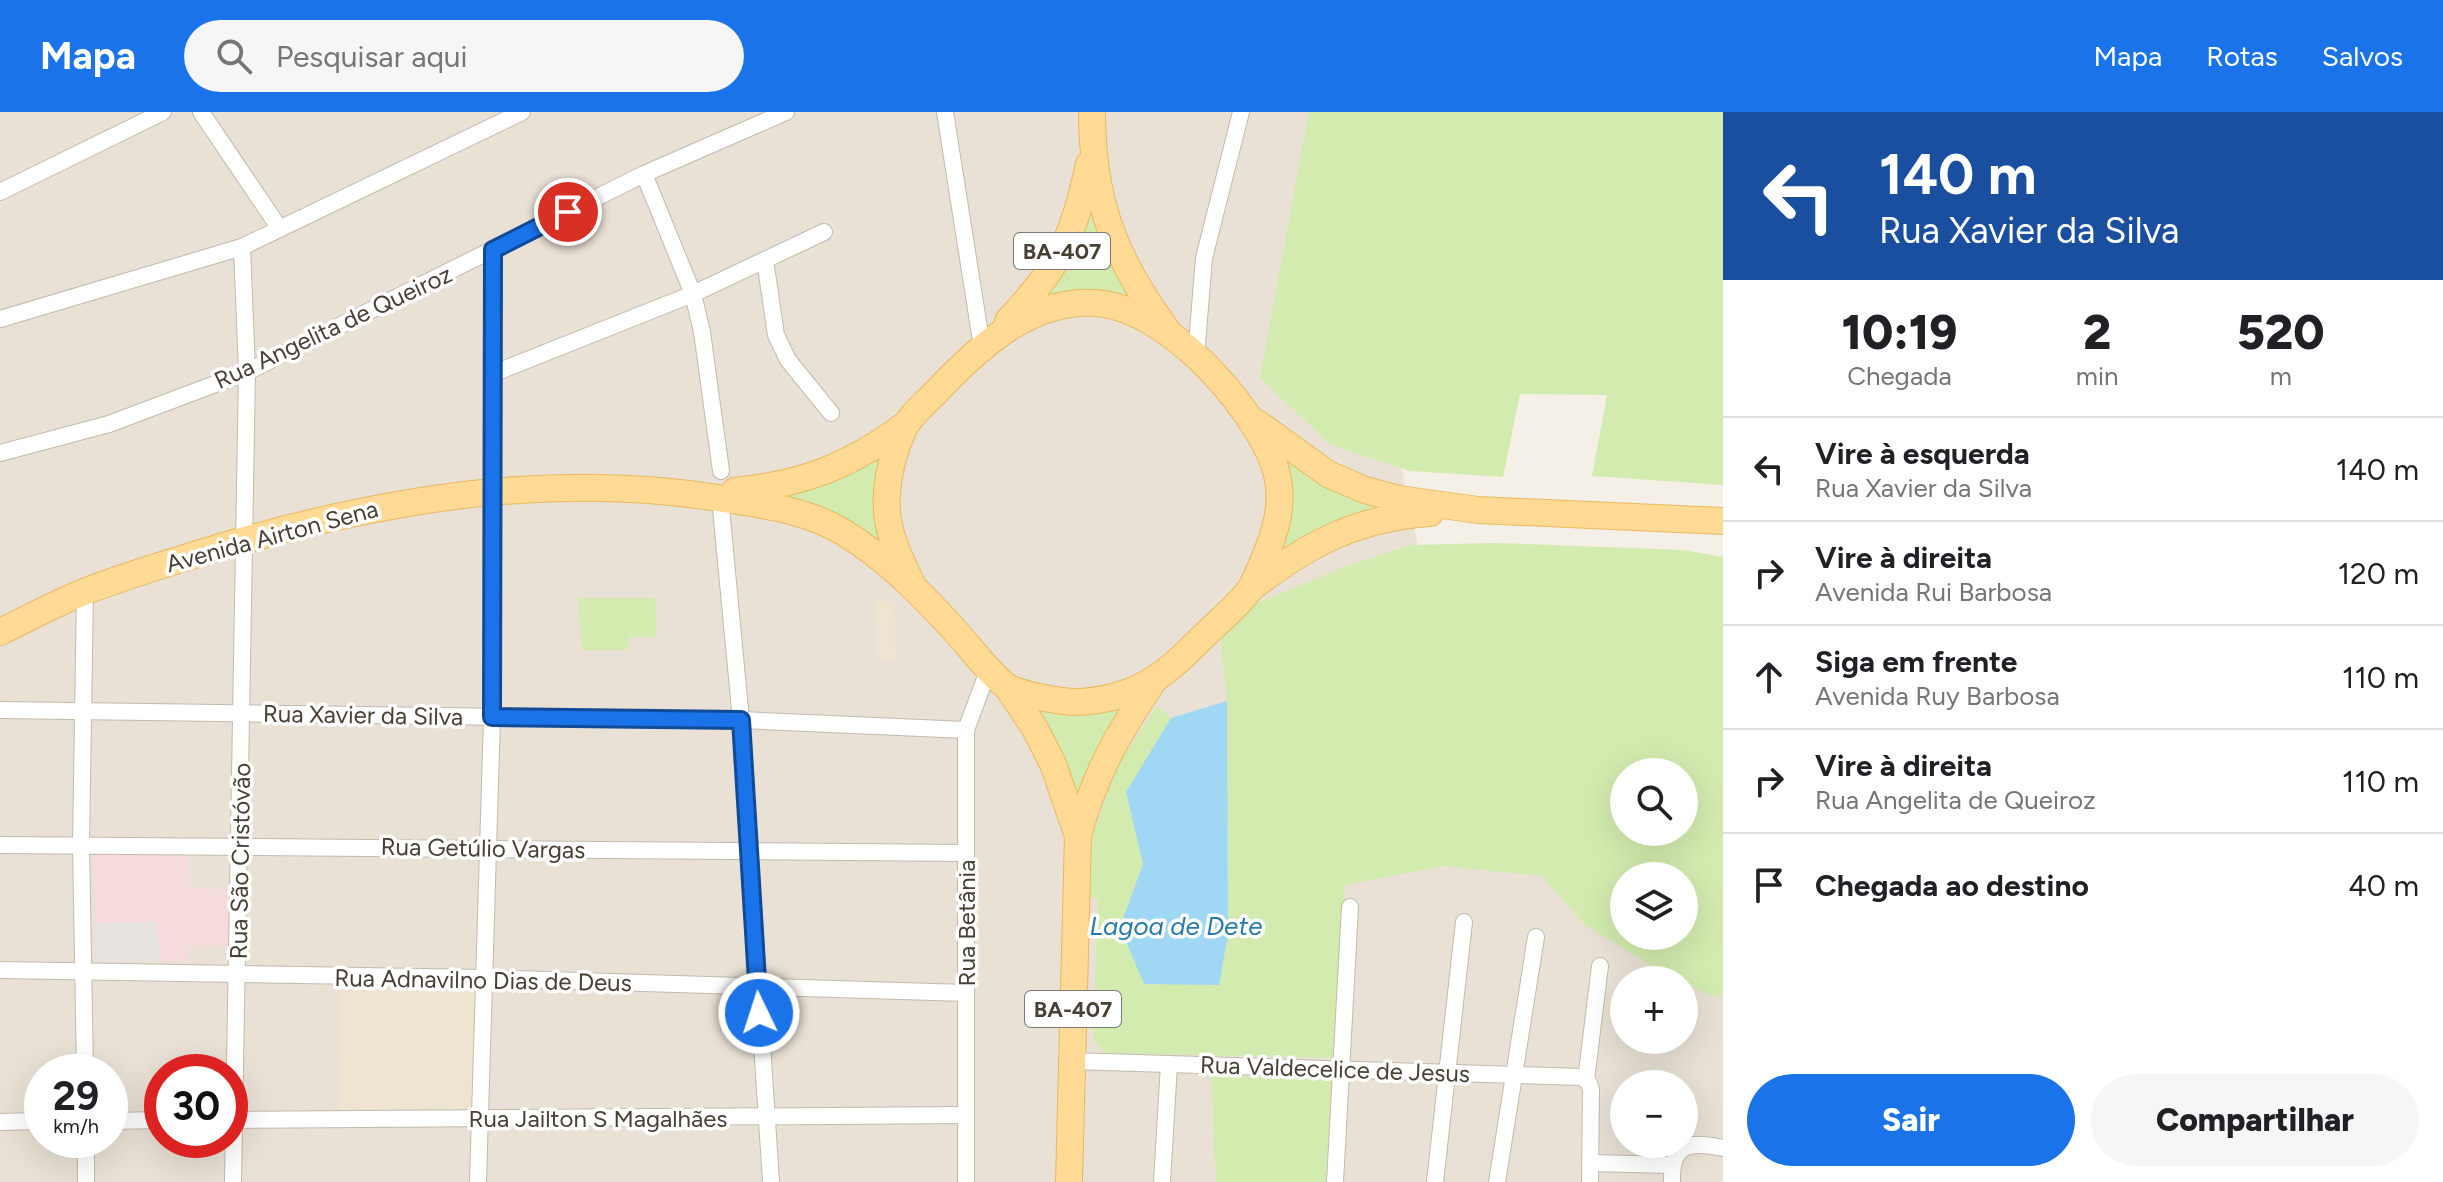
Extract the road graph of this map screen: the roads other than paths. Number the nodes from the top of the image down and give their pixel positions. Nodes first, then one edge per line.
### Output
1 (163, 112) edge
2 (201, 112) edge
3 (786, 112) edge
4 (945, 112) edge
5 (1092, 112) edge
6 (1241, 112) edge
7 (514, 114) edge
8 (1092, 149) junction
9 (644, 174) junction
10 (0, 192) edge
11 (280, 229) junction
12 (824, 232) dead end
13 (242, 247) junction
14 (493, 250) junction
15 (765, 260) junction
16 (693, 294) junction
17 (0, 319) edge
18 (1169, 331) junction
19 (988, 341) junction
20 (1196, 356) junction
21 (247, 372) junction
22 (492, 374) junction
23 (831, 413) dead end
24 (1253, 420) junction
25 (905, 425) junction
26 (0, 453) edge
27 (721, 471) dead end
28 (493, 491) junction
29 (710, 496) junction
30 (1478, 510) junction
31 (1723, 521) edge
32 (245, 540) junction
33 (913, 586) junction
34 (1251, 588) junction
35 (85, 591) junction
36 (0, 632) edge
37 (989, 668) junction
38 (1154, 680) junction
39 (1008, 688) junction
40 (0, 710) edge
41 (85, 711) junction
42 (243, 713) junction
43 (492, 717) junction
44 (741, 720) junction
45 (966, 730) junction
46 (1078, 836) junction
47 (0, 845) edge
48 (81, 845) junction
49 (240, 846) junction
50 (489, 848) junction
51 (750, 852) junction
52 (966, 853) junction
53 (1350, 907) dead end
54 (1464, 922) dead end
55 (1536, 937) dead end
56 (1600, 966) dead end
57 (0, 970) edge
58 (84, 972) junction
59 (237, 974) junction
60 (483, 978) junction
61 (757, 987) junction
62 (966, 993) junction
63 (85, 1054) edge
64 (234, 1054) edge
65 (1072, 1061) junction
66 (1169, 1064) junction
67 (1341, 1068) junction
68 (1448, 1072) junction
69 (1514, 1075) junction
70 (1588, 1085) junction
71 (966, 1115) junction
72 (767, 1117) junction
73 (480, 1118) junction
74 (248, 1120) edge
75 (24, 1121) edge
76 (0, 1122) edge
77 (1723, 1148) edge
78 (86, 1158) edge
79 (233, 1158) edge
80 (1590, 1163) junction
81 (1672, 1174) edge
82 (86, 1182) edge
83 (233, 1182) edge
84 (478, 1182) edge
85 (771, 1182) edge
86 (966, 1182) edge
87 (1069, 1182) edge
88 (1162, 1182) edge
89 (1335, 1182) edge
90 (1435, 1182) edge
91 (1497, 1182) edge
92 (1590, 1182) edge

1 - 10 street
2 - 11 street
3 - 9 street, Rua Angelita de Queiroz
4 - 19 street
5 - 8 main road, BA-407
6 - 20 street
7 - 11 street
8 - 18 main road, BA-407
8 - 19 main road, BA-407
9 - 14 street, Rua Angelita de Queiroz
9 - 16 street
11 - 13 street
12 - 15 street
13 - 17 street
13 - 21 street, Rua São Cristóvão
14 - 21 street, Rua Angelita de Queiroz
14 - 22 street
15 - 16 street
15 - 23 street
16 - 22 street
16 - 27 street
18 - 19 main road
18 - 20 main road
19 - 25 main road
20 - 24 main road
21 - 26 street, Rua Angelita de Queiroz
21 - 32 street, Rua São Cristóvão
22 - 28 street
24 - 30 main road
24 - 34 main road
25 - 29 main road
25 - 33 main road
28 - 29 main road, Avenida Airton Sena
28 - 32 main road, Avenida Airton Sena
28 - 43 street
29 - 33 main road
29 - 44 street
30 - 31 main road
30 - 34 main road
32 - 35 main road, Avenida Airton Sena
32 - 42 street, Rua São Cristóvão
33 - 37 main road
34 - 38 main road
35 - 36 main road, Avenida Airton Sena
35 - 41 street
37 - 39 main road
37 - 45 street, Rua Betânia
38 - 39 main road
38 - 46 main road, BA-407
39 - 46 main road, BA-407
40 - 41 street, Rua Xavier da Silva
41 - 42 street, Rua Xavier da Silva
41 - 48 street
42 - 43 street, Rua Xavier da Silva
42 - 49 street, Rua São Cristóvão
43 - 44 street, Rua Xavier da Silva
43 - 50 street
44 - 45 street, Rua Xavier da Silva
44 - 51 street
45 - 52 street, Rua Betânia
46 - 65 main road, BA-407
47 - 48 street, Rua Getúlio Vargas
48 - 49 street, Rua Getúlio Vargas
48 - 58 street
49 - 50 street, Rua Getúlio Vargas
49 - 59 street, Rua São Cristóvão
50 - 51 street, Rua Getúlio Vargas
50 - 60 street
51 - 52 street, Rua Getúlio Vargas
51 - 61 street
52 - 62 street, Rua Betânia
53 - 67 street
54 - 68 street
55 - 69 street
56 - 70 street
57 - 58 street, Rua Adnavilno Dias de Deus
58 - 59 street, Rua Adnavilno Dias de Deus
58 - 63 street
59 - 60 street, Rua Adnavilno Dias de Deus
59 - 64 street, Rua São Cristóvão
60 - 61 street, Rua Adnavilno Dias de Deus
60 - 73 street
61 - 62 street, Rua Adnavilno Dias de Deus
61 - 72 street
62 - 71 street, Rua Betânia
65 - 66 street, Rua Valdecelice de Jesus
65 - 87 main road, BA-407
66 - 67 street, Rua Valdecelice de Jesus
66 - 88 street
67 - 68 street, Rua Valdecelice de Jesus
67 - 89 street
68 - 69 street, Rua Valdecelice de Jesus
68 - 90 street
69 - 70 street, Rua Valdecelice de Jesus
69 - 91 street
70 - 80 street
71 - 72 street, Rua Jailton S Magalhães
71 - 86 street, Rua Betânia
72 - 73 street, Rua Jailton S Magalhães
72 - 85 street
73 - 74 street, Rua Jailton S Magalhães
73 - 84 street
75 - 76 street
77 - 81 street
78 - 82 street
79 - 83 street, Rua São Cristóvão
80 - 81 street
80 - 92 street

